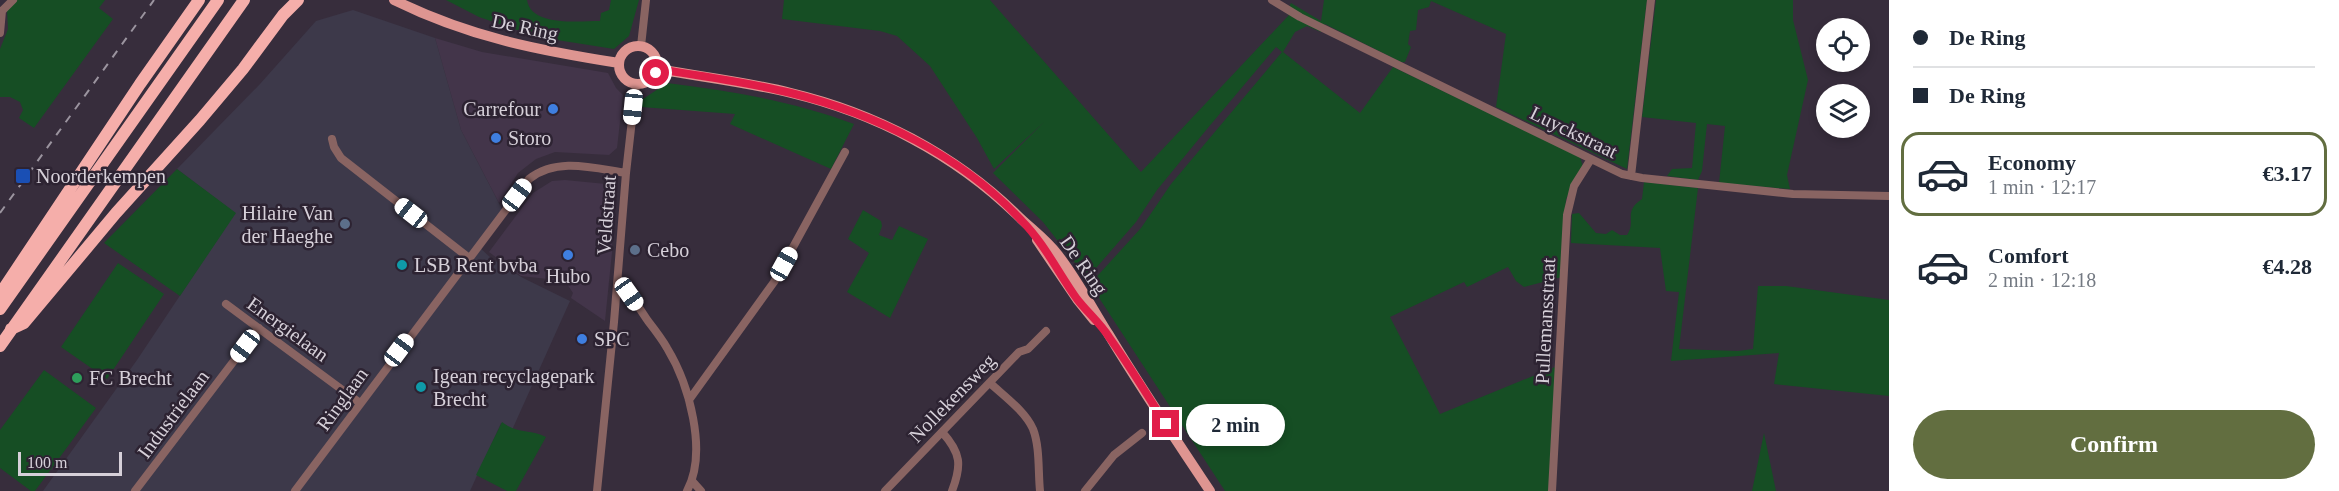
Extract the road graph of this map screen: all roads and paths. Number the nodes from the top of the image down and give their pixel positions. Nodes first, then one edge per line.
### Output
1 (13, 0) edge
2 (199, 0) edge
3 (218, 0) edge
4 (244, 0) edge
5 (291, 0) edge
6 (298, 0) edge
7 (394, 0) edge
8 (646, 0) edge
9 (1272, 0) edge
10 (1651, 0) edge
11 (283, 15) junction
12 (0, 33) edge
13 (641, 46) junction
14 (620, 63) junction
15 (657, 69) junction
16 (636, 84) junction
17 (332, 139) dead end
18 (845, 152) dead end
19 (1591, 159) junction
20 (626, 172) junction
21 (1631, 176) junction
22 (1889, 196) edge
23 (469, 258) junction
24 (617, 288) junction
25 (0, 294) edge
26 (226, 304) dead end
27 (0, 309) edge
28 (259, 328) junction
29 (11, 329) junction
30 (1046, 331) dead end
31 (0, 346) edge
32 (990, 383) junction
33 (688, 400) junction
34 (360, 403) junction
35 (942, 432) junction
36 (1142, 433) dead end
37 (693, 481) junction
38 (135, 491) edge
39 (295, 491) edge
40 (597, 491) edge
41 (687, 491) edge
42 (701, 491) edge
43 (885, 491) edge
44 (952, 491) edge
45 (1040, 491) edge
46 (1086, 491) edge
47 (1210, 491) edge
48 (1552, 491) edge

1 - 12 street
2 - 25 highway
3 - 27 highway
4 - 29 highway
5 - 11 highway
6 - 11 highway
7 - 14 main road, De Ring
8 - 13 street
9 - 19 street, Luyckstraat
10 - 21 street
11 - 29 highway
13 - 14 main road
13 - 15 main road
14 - 16 main road
15 - 16 main road
15 - 47 main road, De Ring
16 - 20 street, Veldstraat
17 - 23 street
18 - 33 street
19 - 21 street, Luyckstraat
19 - 48 street, Pullemansstraat
20 - 23 street, Ringlaan
20 - 24 street, Veldstraat
21 - 22 street, Luyckstraat
23 - 34 street, Ringlaan
24 - 33 street
24 - 40 street, Veldstraat
26 - 28 street, Energielaan
28 - 34 street, Energielaan
28 - 38 street, Industrielaan
29 - 31 highway
30 - 32 street, Nollekensweg
32 - 35 street, Nollekensweg
32 - 45 street
33 - 37 street
34 - 39 street, Ringlaan
35 - 43 street, Nollekensweg
35 - 44 street
36 - 46 street
37 - 41 street
37 - 42 street

